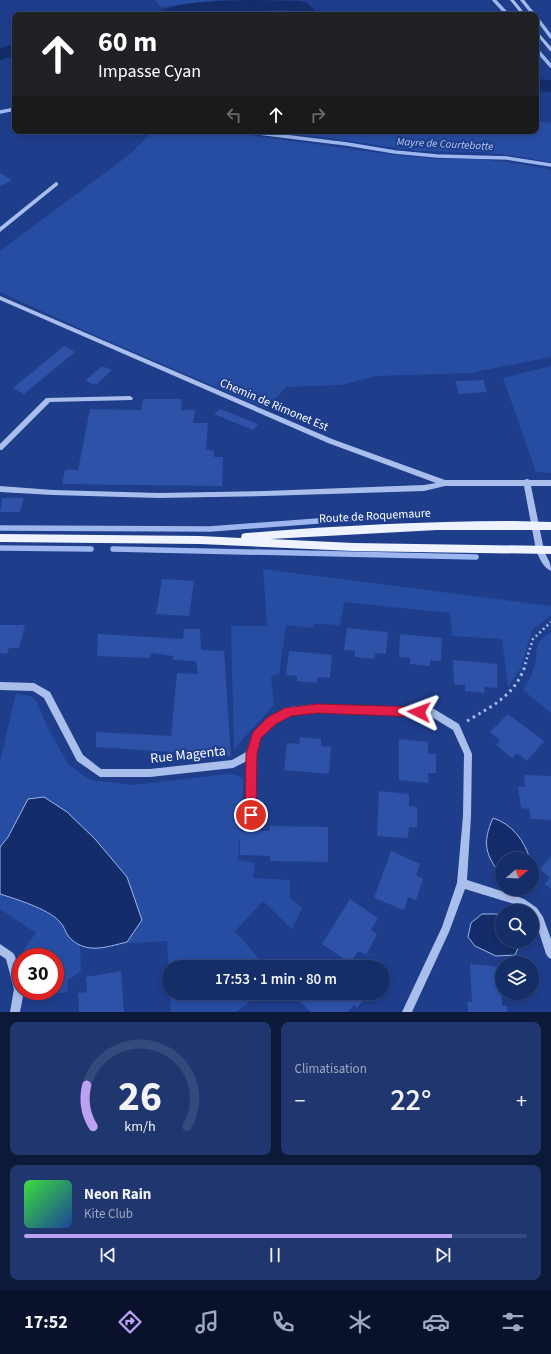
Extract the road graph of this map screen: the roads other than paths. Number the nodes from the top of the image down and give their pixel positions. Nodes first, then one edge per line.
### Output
1 (512, 0) edge
2 (522, 12) edge
3 (539, 35) edge
4 (551, 50) edge
5 (56, 184) dead end
6 (0, 230) edge
7 (0, 298) edge
8 (130, 398) dead end
9 (0, 448) edge
10 (526, 482) junction
11 (445, 483) junction
12 (551, 483) edge
13 (0, 489) edge
14 (535, 525) junction
15 (551, 526) edge
16 (0, 538) edge
17 (200, 540) junction
18 (540, 550) junction
19 (551, 550) edge
20 (551, 568) edge
21 (0, 686) edge
22 (251, 754) junction
23 (251, 815) dead end
24 (462, 883) junction
25 (0, 949) edge
26 (551, 954) edge
27 (15, 1012) edge
28 (407, 1012) edge

1 - 2 street
3 - 4 street
5 - 6 street
7 - 11 street, Chemin de Rimonet Est
8 - 9 street
10 - 11 street, Chemin de Rimonet Est
10 - 12 street, Chemin de Rimonet Est
10 - 14 street
11 - 13 street
14 - 15 main road, Route de Roquemaure
14 - 17 main road, Route de Roquemaure
14 - 18 street
16 - 17 main road, Route de Roquemaure
17 - 18 main road, Route de Roquemaure
18 - 19 main road, Route de Roquemaure
18 - 20 street
21 - 22 street, Rue Magenta
22 - 23 street
22 - 24 street
24 - 26 street
24 - 28 street
25 - 27 street

